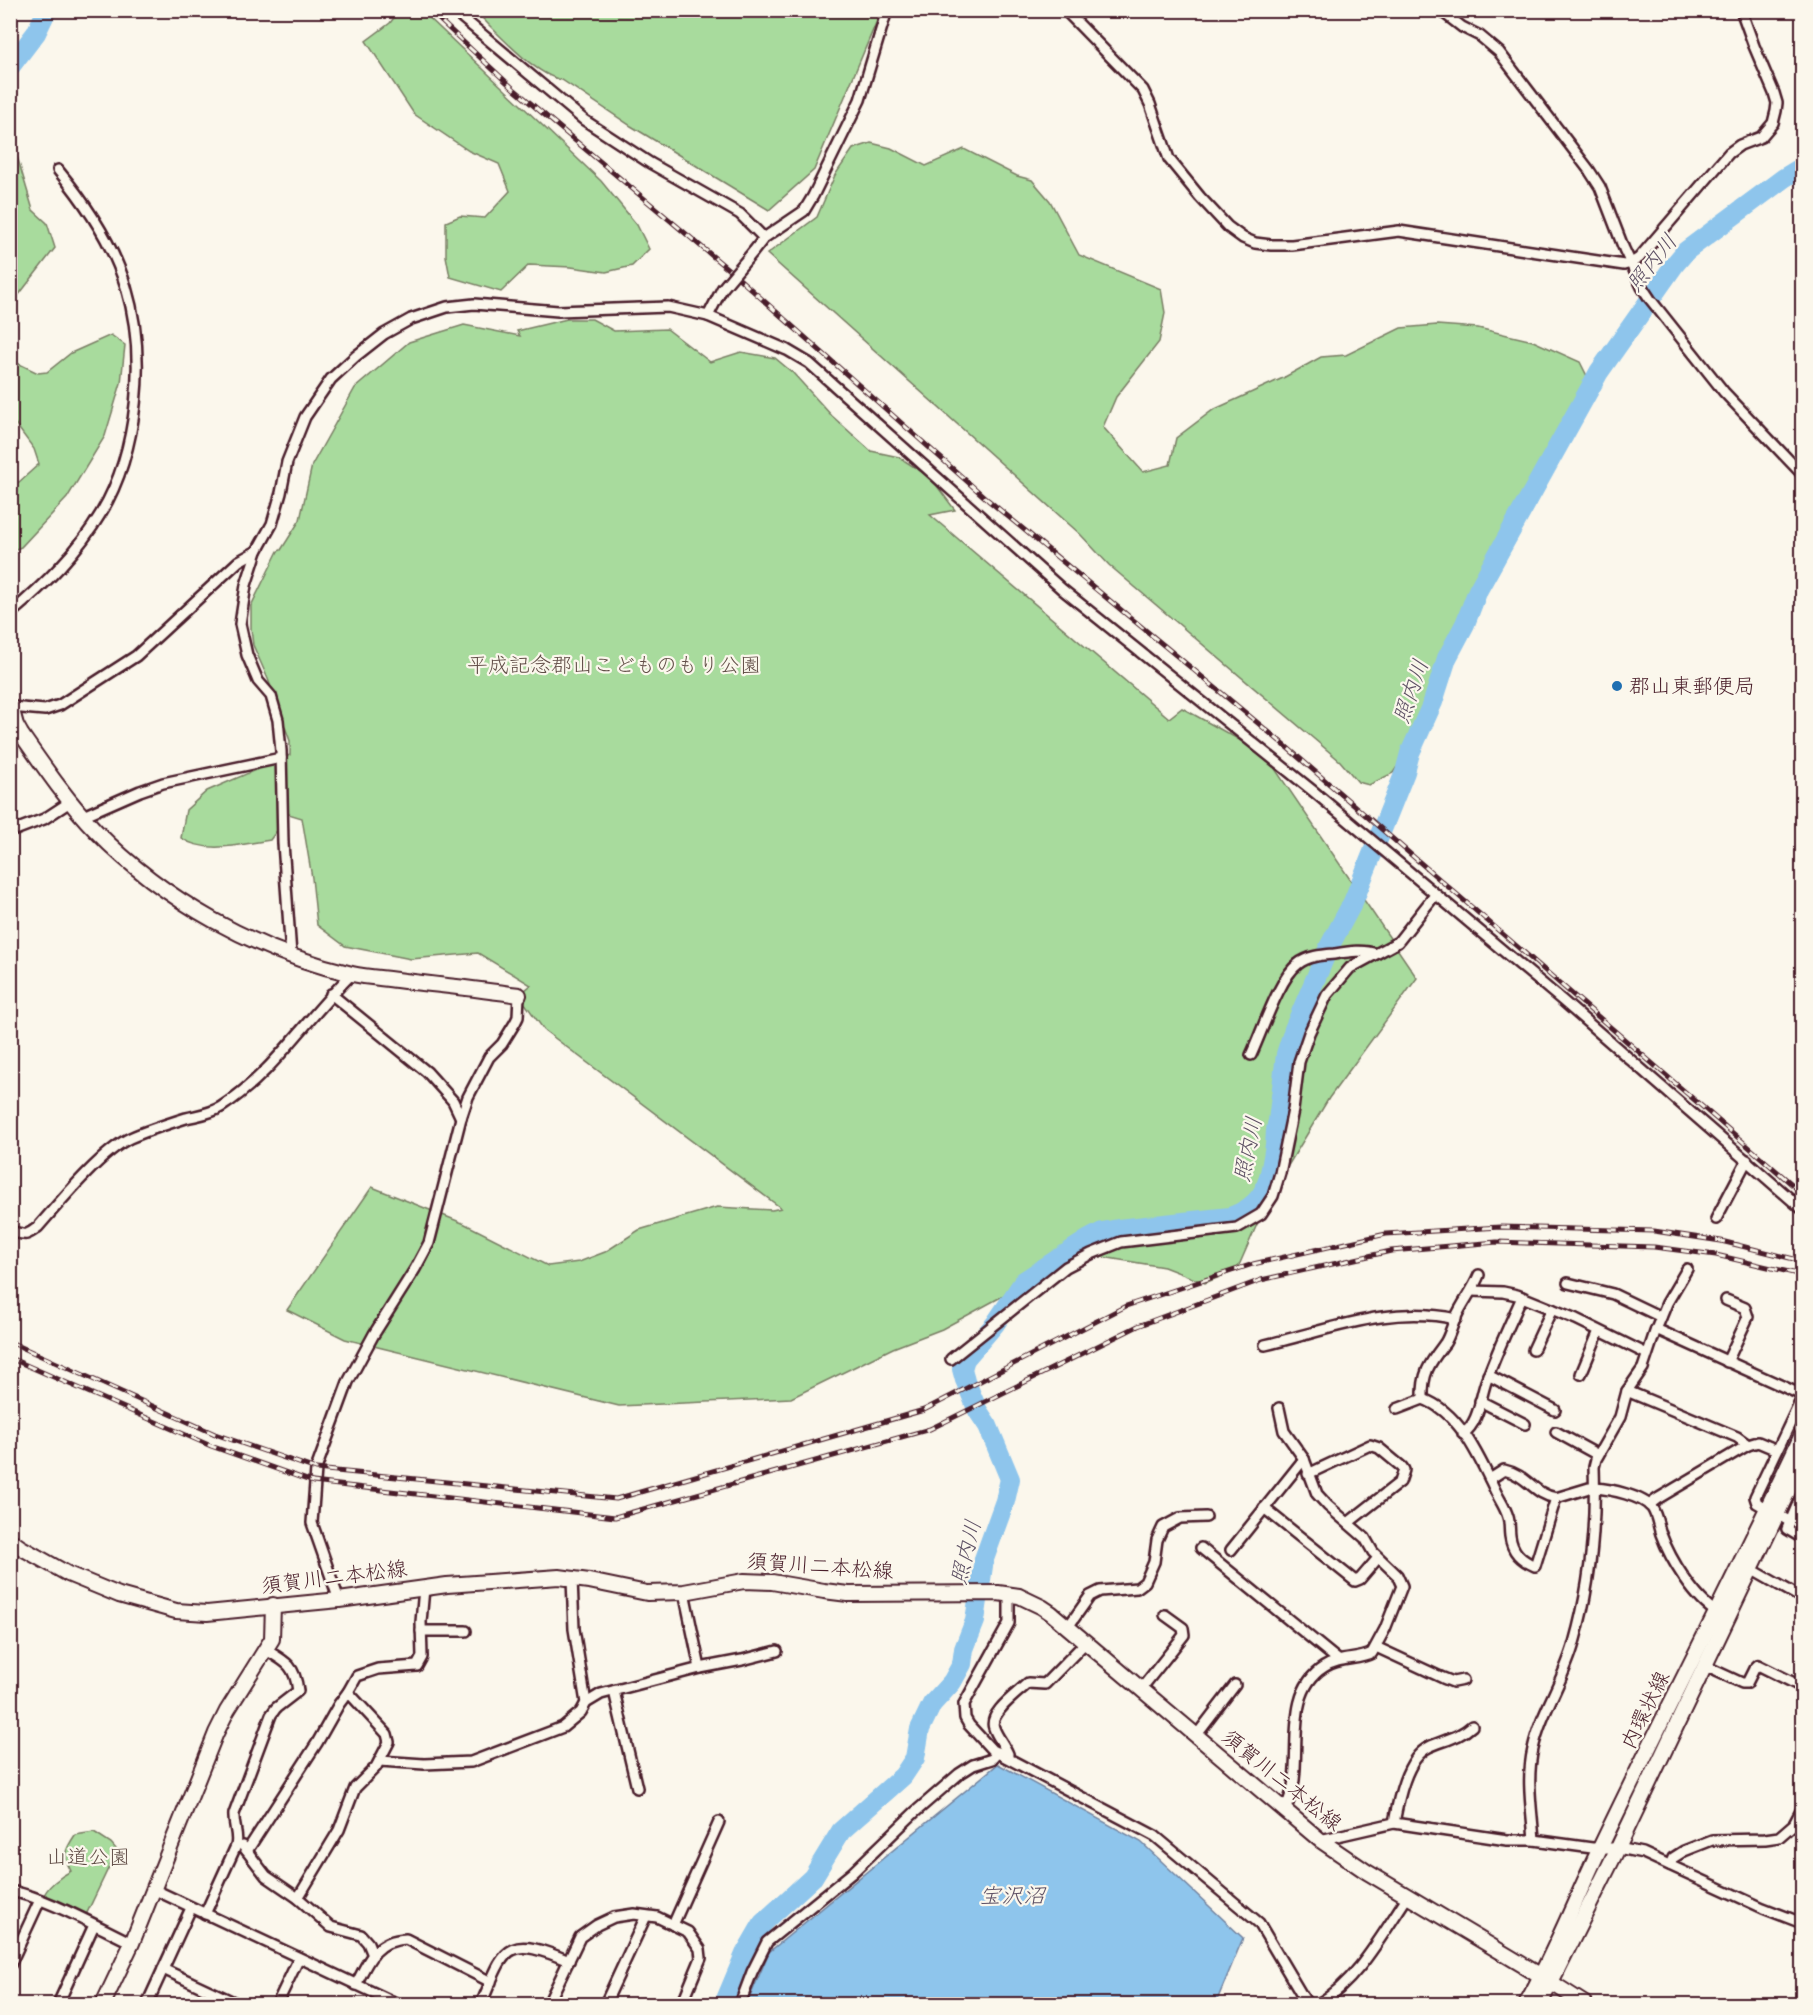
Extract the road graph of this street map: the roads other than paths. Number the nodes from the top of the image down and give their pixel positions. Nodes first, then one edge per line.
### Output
1 (453, 10) edge
2 (888, 10) edge
3 (1065, 10) edge
4 (1440, 10) edge
5 (1741, 10) edge
6 (58, 170) dead end
7 (764, 238) junction
8 (1631, 263) junction
9 (708, 316) junction
10 (1803, 474) edge
11 (257, 551) junction
12 (10, 614) edge
13 (11, 707) edge
14 (281, 758) junction
15 (70, 801) junction
16 (83, 816) junction
17 (10, 832) edge
18 (1435, 895) junction
19 (1376, 954) junction
20 (291, 955) junction
21 (352, 974) junction
22 (331, 994) junction
23 (519, 995) joint
24 (1251, 1055) dead end
25 (461, 1118) junction
26 (1747, 1161) junction
27 (1803, 1209) edge
28 (1716, 1219) dead end
29 (10, 1231) edge
30 (1687, 1269) dead end
31 (1479, 1275) dead end
32 (1568, 1283) dead end
33 (1472, 1292) junction
34 (1522, 1297) junction
35 (1726, 1300) dead end
36 (1552, 1309) junction
37 (1661, 1317) junction
38 (1456, 1319) junction
39 (1656, 1329) junction
40 (1599, 1331) junction
41 (1265, 1345) dead end
42 (1533, 1350) dead end
43 (1647, 1354) junction
44 (951, 1359) dead end
45 (1727, 1362) junction
46 (1581, 1374) dead end
47 (1488, 1375) junction
48 (1627, 1390) junction
49 (1803, 1396) edge
50 (1423, 1399) junction
51 (1480, 1401) junction
52 (1279, 1408) dead end
53 (1397, 1409) dead end
54 (1555, 1410) dead end
55 (1525, 1424) dead end
56 (1556, 1432) dead end
57 (1463, 1434) junction
58 (1803, 1435) edge
59 (1748, 1445) junction
60 (1777, 1450) junction
61 (1598, 1455) junction
62 (1304, 1459) junction
63 (1803, 1462) edge
64 (1308, 1474) junction
65 (1490, 1479) junction
66 (1595, 1488) junction
67 (1803, 1494) edge
68 (1556, 1498) junction
69 (1649, 1505) junction
70 (1264, 1508) junction
71 (1778, 1515) junction
72 (1206, 1517) dead end
73 (1348, 1523) junction
74 (1803, 1538) edge
75 (14, 1546) edge
76 (1201, 1548) dead end
77 (1231, 1550) dead end
78 (1378, 1558) junction
79 (1751, 1569) junction
80 (572, 1579) junction
81 (424, 1588) junction
82 (684, 1592) junction
83 (1012, 1595) junction
84 (1803, 1598) edge
85 (339, 1600) junction
86 (273, 1605) junction
87 (1718, 1613) junction
88 (1165, 1615) dead end
89 (1068, 1627) junction
90 (422, 1631) junction
91 (466, 1631) dead end
92 (1086, 1642) junction
93 (1376, 1647) junction
94 (266, 1650) junction
95 (777, 1651) dead end
96 (1338, 1660) junction
97 (1705, 1666) junction
98 (700, 1668) junction
99 (1463, 1680) dead end
100 (1235, 1685) dead end
101 (1803, 1687) edge
102 (1141, 1689) junction
103 (614, 1691) junction
104 (348, 1692) junction
105 (586, 1703) junction
106 (1472, 1726) dead end
107 (1196, 1736) junction
108 (1002, 1755) junction
109 (380, 1761) junction
110 (637, 1788) dead end
111 (1803, 1809) edge
112 (1285, 1811) junction
113 (719, 1822) dead end
114 (1394, 1823) junction
115 (238, 1839) junction
116 (1320, 1840) junction
117 (1534, 1840) junction
118 (1618, 1848) junction
119 (1600, 1849) junction
120 (247, 1851) junction
121 (1670, 1865) junction
122 (153, 1889) junction
123 (10, 1891) edge
124 (1408, 1896) junction
125 (298, 1898) junction
126 (40, 1900) junction
127 (191, 1908) junction
128 (205, 1914) junction
129 (646, 1916) junction
130 (1803, 1923) edge
131 (94, 1925) junction
132 (673, 1925) junction
133 (132, 1943) junction
134 (373, 1955) junction
135 (299, 1958) junction
136 (569, 1961) junction
137 (10, 1965) edge
138 (163, 1969) junction
139 (1546, 1980) junction
140 (490, 1982) junction
141 (356, 1985) junction
142 (216, 1994) junction
143 (58, 2004) edge
144 (103, 2004) edge
145 (147, 2004) edge
146 (211, 2004) edge
147 (238, 2004) edge
148 (277, 2004) edge
149 (398, 2004) edge
150 (481, 2004) edge
151 (548, 2004) edge
152 (605, 2004) edge
153 (682, 2004) edge
154 (740, 2004) edge
155 (1307, 2004) edge
156 (1318, 2004) edge
157 (1526, 2004) edge
158 (1540, 2004) edge
159 (1584, 2004) edge

1 - 7 street
2 - 7 street
3 - 8 street
4 - 8 street
5 - 8 street
6 - 12 street
7 - 9 street, bridge
8 - 10 street
9 - 11 street
9 - 18 street
11 - 13 street
11 - 14 street
13 - 15 main road
14 - 16 street
14 - 20 street
15 - 16 main road
15 - 17 street
16 - 20 main road
18 - 19 street
18 - 26 street
19 - 24 street
19 - 44 street
20 - 21 main road
21 - 22 street
21 - 23 main road
22 - 25 street
22 - 29 street
23 - 25 street
25 - 85 street
26 - 27 street
26 - 28 street
30 - 37 street
31 - 33 street
32 - 37 street
33 - 34 street
33 - 38 street
34 - 36 street
34 - 47 street
35 - 45 street
36 - 40 street
36 - 42 street
37 - 39 street
38 - 41 street
38 - 50 street
39 - 43 street
39 - 45 street
40 - 43 street
40 - 46 street
43 - 48 street
45 - 49 street
47 - 51 street
47 - 54 street
48 - 59 street
48 - 61 street
49 - 60 street
50 - 53 street
50 - 57 street
51 - 55 street
51 - 57 street
52 - 62 street
56 - 61 street
57 - 65 street
58 - 71 main road, 内環状線
59 - 60 street
59 - 69 street
60 - 71 street
61 - 66 street
62 - 64 street
62 - 70 street
63 - 71 main road, 内環状線
64 - 73 street
64 - 73 street
65 - 68 street
65 - 68 street
66 - 68 street
66 - 69 street
66 - 117 street
67 - 71 street
69 - 87 street
70 - 77 street
70 - 78 street
71 - 74 street
71 - 79 main road, 内環状線
71 - 87 main road, 内環状線
72 - 89 street
73 - 78 street
75 - 86 main road, 須賀川二本松線
76 - 96 street
78 - 93 street
79 - 84 street
79 - 97 main road, 内環状線
80 - 81 main road, 須賀川二本松線
80 - 82 main road, 須賀川二本松線
80 - 105 street
81 - 85 main road, 須賀川二本松線
81 - 90 street
82 - 83 main road, 須賀川二本松線
82 - 98 street
83 - 89 main road, 須賀川二本松線
83 - 108 street
85 - 86 main road, 須賀川二本松線
86 - 94 main road
87 - 119 main road, 内環状線
88 - 102 street
89 - 92 main road, 須賀川二本松線
90 - 91 street
90 - 104 street
92 - 102 main road, 須賀川二本松線
92 - 108 street
93 - 96 street
93 - 99 street
94 - 115 street
94 - 122 main road
95 - 98 street
96 - 112 street
97 - 101 street
97 - 118 main road, 内環状線
98 - 103 street
100 - 107 street
102 - 107 main road, 須賀川二本松線
103 - 105 street
103 - 110 street
104 - 109 street
104 - 120 street
105 - 109 street
106 - 114 street
107 - 112 main road, 須賀川二本松線
108 - 154 street
108 - 155 street
109 - 125 street
111 - 121 street
112 - 116 main road, 須賀川二本松線
113 - 132 street
114 - 116 street
114 - 117 street
115 - 120 street
115 - 128 street
116 - 124 main road, 須賀川二本松線
117 - 119 street
118 - 119 street
118 - 121 street
118 - 139 main road, 内環状線
119 - 139 main road, 内環状線
120 - 125 street
121 - 130 street
122 - 127 street
122 - 133 main road
123 - 126 street
124 - 139 main road, 須賀川二本松線
124 - 156 street
125 - 134 street
126 - 131 street
126 - 137 street
127 - 128 street
127 - 138 street
128 - 135 street
129 - 132 street
129 - 136 street
129 - 152 street
131 - 133 street
131 - 143 street
132 - 153 street
133 - 144 main road
134 - 140 street
134 - 141 street
135 - 141 street
135 - 148 street
136 - 140 street
136 - 151 street
138 - 142 street
138 - 145 street
139 - 157 main road, 内環状線
139 - 158 main road, 内環状線
139 - 159 main road, 須賀川二本松線
140 - 150 street
141 - 149 street
142 - 146 street
142 - 147 street

